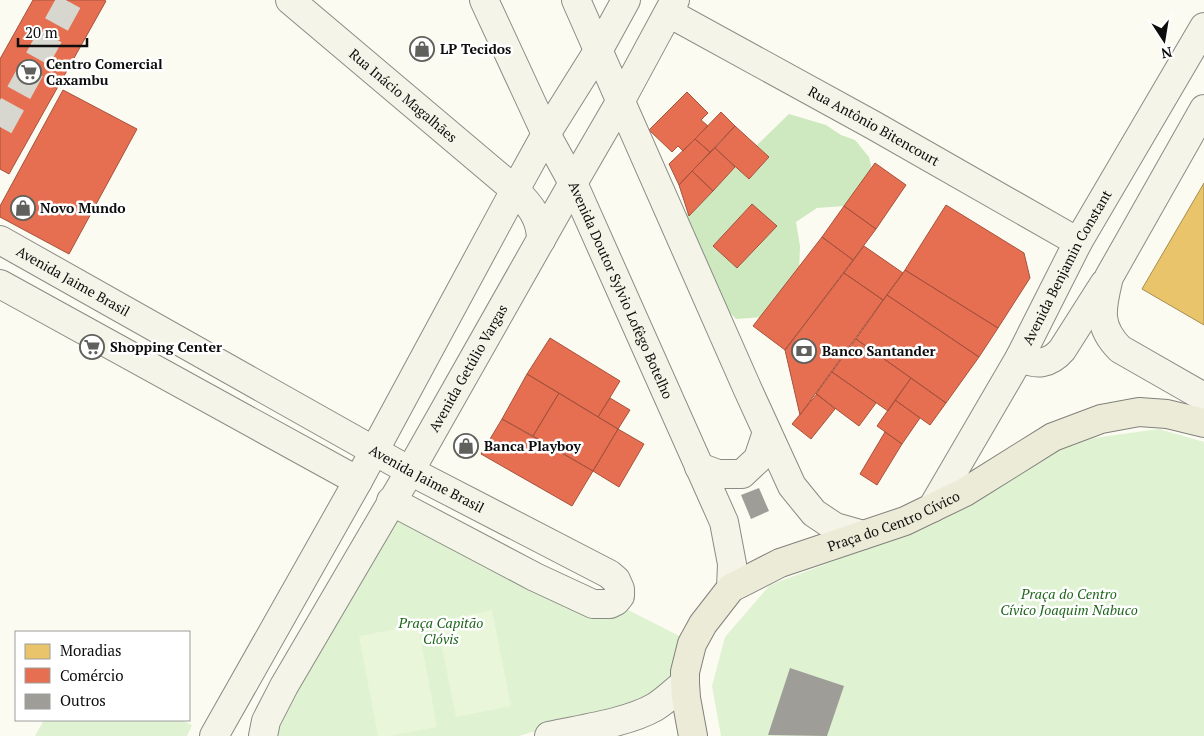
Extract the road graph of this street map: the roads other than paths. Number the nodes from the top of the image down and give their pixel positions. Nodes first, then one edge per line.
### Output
1 (290, 0) edge
2 (484, 0) edge
3 (576, 0) edge
4 (626, 0) edge
5 (672, 6) edge
6 (1204, 27) edge
7 (598, 50) junction
8 (620, 102) junction
9 (1204, 109) edge
10 (546, 134) junction
11 (573, 183) junction
12 (515, 190) junction
13 (0, 240) edge
14 (541, 240) junction
15 (1078, 242) junction
16 (1109, 277) junction
17 (0, 284) edge
18 (1020, 357) junction
19 (1204, 397) edge
20 (1204, 423) edge
21 (767, 432) junction
22 (375, 450) junction
23 (699, 467) junction
24 (410, 471) junction
25 (358, 481) junction
26 (391, 501) junction
27 (932, 508) junction
28 (863, 535) junction
29 (731, 588) junction
30 (685, 683) junction
31 (214, 736) edge
32 (264, 736) edge
33 (549, 736) edge
34 (693, 736) edge

1 - 12 main road, Rua Inácio Magalhães
2 - 10 main road, Avenida Doutor Sylvio Lofêgo Botelho
3 - 7 main road
4 - 7 main road
5 - 8 main road, Avenida Getúlio Vargas
5 - 15 main road, Rua Antônio Bitencourt
6 - 15 main road, Avenida Benjamin Constant
7 - 8 main road
7 - 10 main road
8 - 11 main road, Avenida Getúlio Vargas
8 - 21 main road
9 - 16 main road
10 - 11 main road, Avenida Doutor Sylvio Lofêgo Botelho
10 - 12 main road
11 - 14 main road, Avenida Getúlio Vargas
11 - 23 main road, Avenida Doutor Sylvio Lofêgo Botelho
12 - 14 main road, Rua Inácio Magalhães
12 - 22 main road
13 - 22 main road, Avenida Jaime Brasil
14 - 24 main road, Avenida Getúlio Vargas
15 - 18 main road, Avenida Benjamin Constant
16 - 18 main road
16 - 19 main road
17 - 25 main road
18 - 27 main road, Avenida Benjamin Constant
20 - 27 main road, Praça do Centro Cívico
21 - 23 main road
21 - 28 main road
22 - 24 main road, Avenida Jaime Brasil
22 - 25 main road
23 - 29 main road, Avenida Doutor Sylvio Lofêgo Botelho
24 - 26 main road, Avenida Getúlio Vargas
24 - 26 main road, Avenida Jaime Brasil
25 - 31 main road
26 - 32 main road, Avenida Getúlio Vargas
27 - 28 main road, Praça do Centro Cívico
28 - 29 main road, Praça do Centro Cívico
29 - 30 main road, Praça do Centro Cívico
30 - 33 main road
30 - 34 main road, Praça do Centro Cívico

